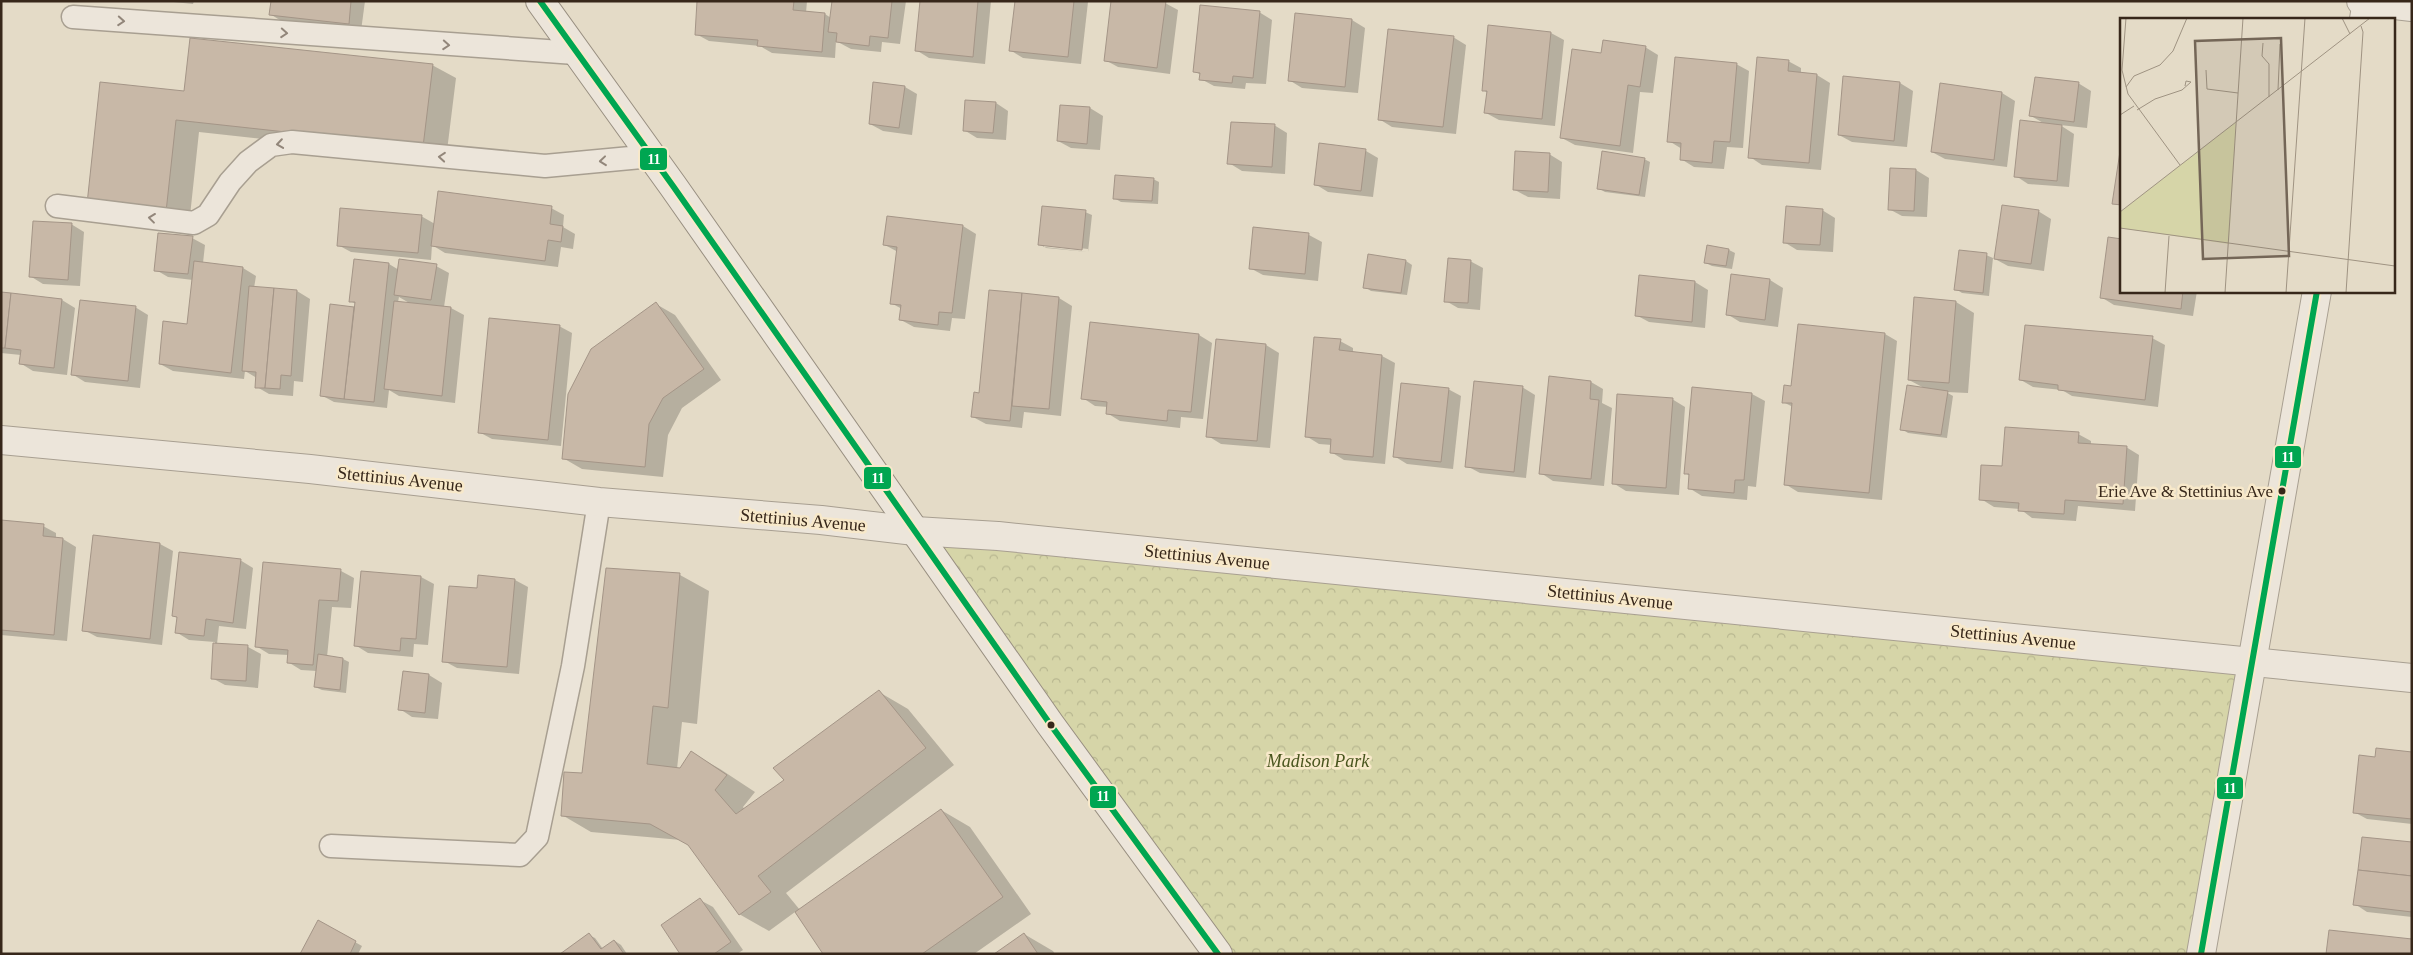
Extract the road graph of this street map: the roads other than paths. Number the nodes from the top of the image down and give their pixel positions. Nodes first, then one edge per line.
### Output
1 (540, 1) edge
2 (2361, 1) edge
3 (2367, 2) edge
4 (2412, 7) edge
5 (73, 17) dead end
6 (2364, 18) edge
7 (575, 53) junction
8 (652, 156) junction
9 (57, 206) dead end
10 (2317, 292) edge
11 (1, 440) edge
12 (599, 502) junction
13 (915, 531) junction
14 (2253, 661) junction
15 (2412, 678) edge
16 (331, 846) dead end
17 (1218, 954) edge
18 (2202, 954) edge

1 - 7 street
2 - 3 street
3 - 4 street
3 - 6 street
5 -> 7 lane
7 - 8 street
8 -> 9 lane
8 - 13 street
10 - 14 street
11 - 12 street, Stettinius Avenue
12 - 13 street, Stettinius Avenue
12 - 16 lane
13 - 14 street, Stettinius Avenue
13 - 17 street
14 - 15 street, Stettinius Avenue
14 - 18 street

